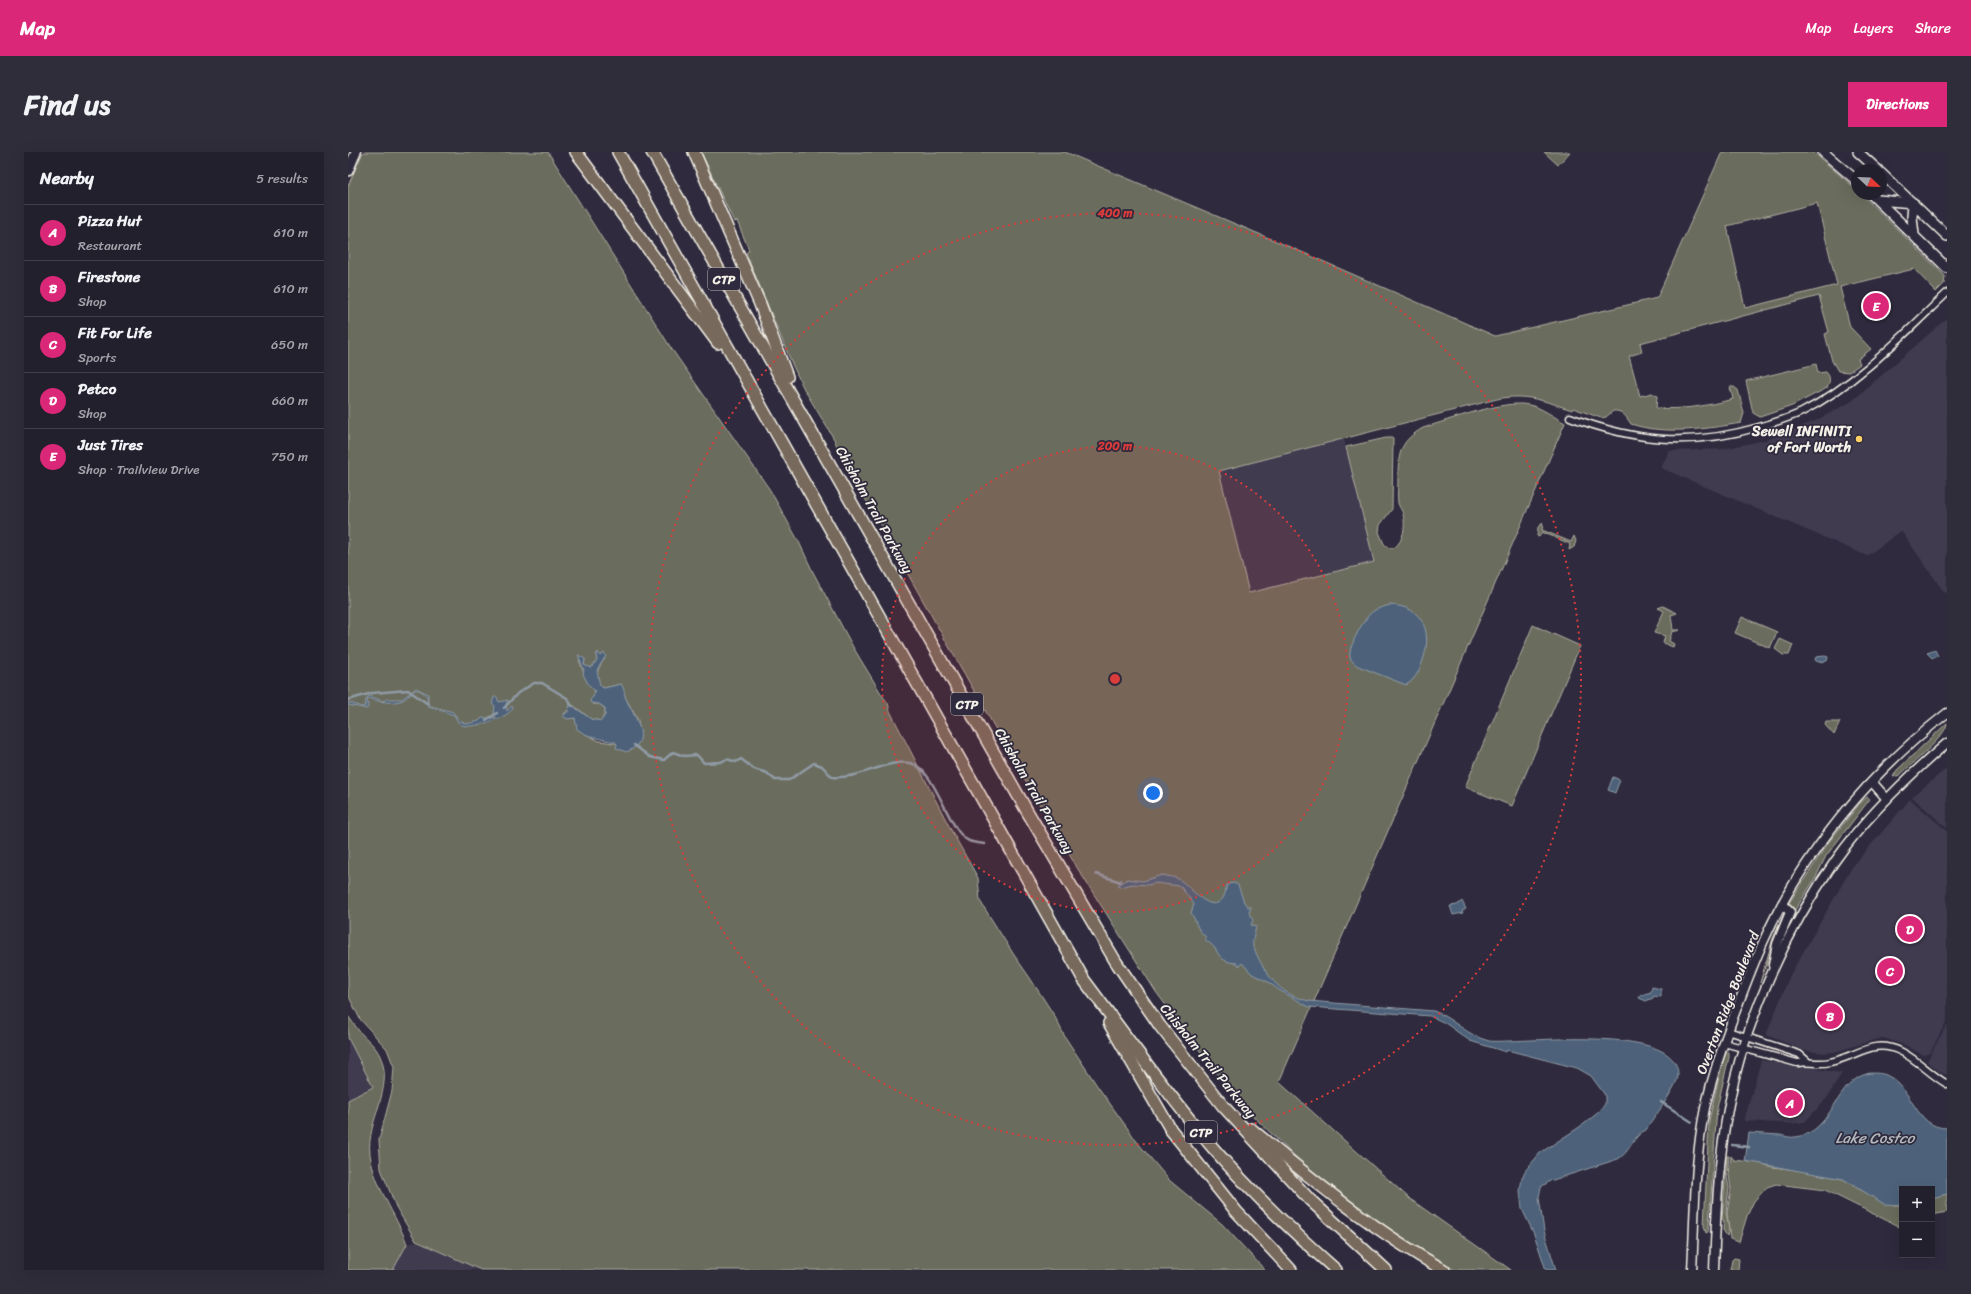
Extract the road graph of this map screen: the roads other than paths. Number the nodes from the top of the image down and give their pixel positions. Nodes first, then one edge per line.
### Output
1 (356, 152) edge
2 (576, 152) edge
3 (618, 152) edge
4 (652, 152) edge
5 (694, 152) edge
6 (1823, 152) edge
7 (1858, 152) edge
8 (1871, 164) edge
9 (348, 171) edge
10 (1851, 176) edge
11 (1887, 179) edge
12 (1887, 199) edge
13 (1877, 200) edge
14 (1913, 203) junction
15 (1914, 235) junction
16 (1947, 236) edge
17 (1947, 268) edge
18 (1947, 293) edge
19 (747, 382) junction
20 (798, 405) junction
21 (1570, 417) dead end
22 (1947, 713) edge
23 (1947, 743) edge
24 (1872, 782) junction
25 (1887, 799) junction
26 (1782, 904) junction
27 (1771, 974) junction
28 (1084, 980) junction
29 (1728, 1031) junction
30 (1748, 1037) junction
31 (1724, 1043) junction
32 (1744, 1049) junction
33 (1807, 1061) junction
34 (1947, 1084) edge
35 (1223, 1106) junction
36 (1291, 1270) edge
37 (1336, 1270) edge
38 (1386, 1270) edge
39 (1444, 1270) edge
40 (1692, 1270) edge
41 (1714, 1270) edge

1 - 9 main road
2 - 19 highway
3 - 19 highway, CTP
4 - 20 highway, Chisholm Trail Parkway / CTP
5 - 20 highway
6 - 10 main road
7 - 8 main road
11 - 14 main road
12 - 14 main road
13 - 15 main road
14 - 15 main road
14 - 16 main road
15 - 17 main road
18 - 21 street
19 - 28 highway, CTP
20 - 35 highway, Chisholm Trail Parkway / CTP
22 - 24 street, Overton Ridge Boulevard
23 - 25 street
24 - 25 street
24 - 26 street, Overton Ridge Boulevard
25 - 27 street
26 - 27 street
26 - 29 street, Overton Ridge Boulevard
27 - 30 street
28 - 36 highway
28 - 37 highway, CTP
29 - 30 street
29 - 31 street, Overton Ridge Boulevard
30 - 32 street
30 - 33 street
31 - 32 street
31 - 40 street, Overton Ridge Boulevard
32 - 33 street
32 - 41 street
33 - 34 street
35 - 38 highway, Chisholm Trail Parkway / CTP
35 - 39 highway

